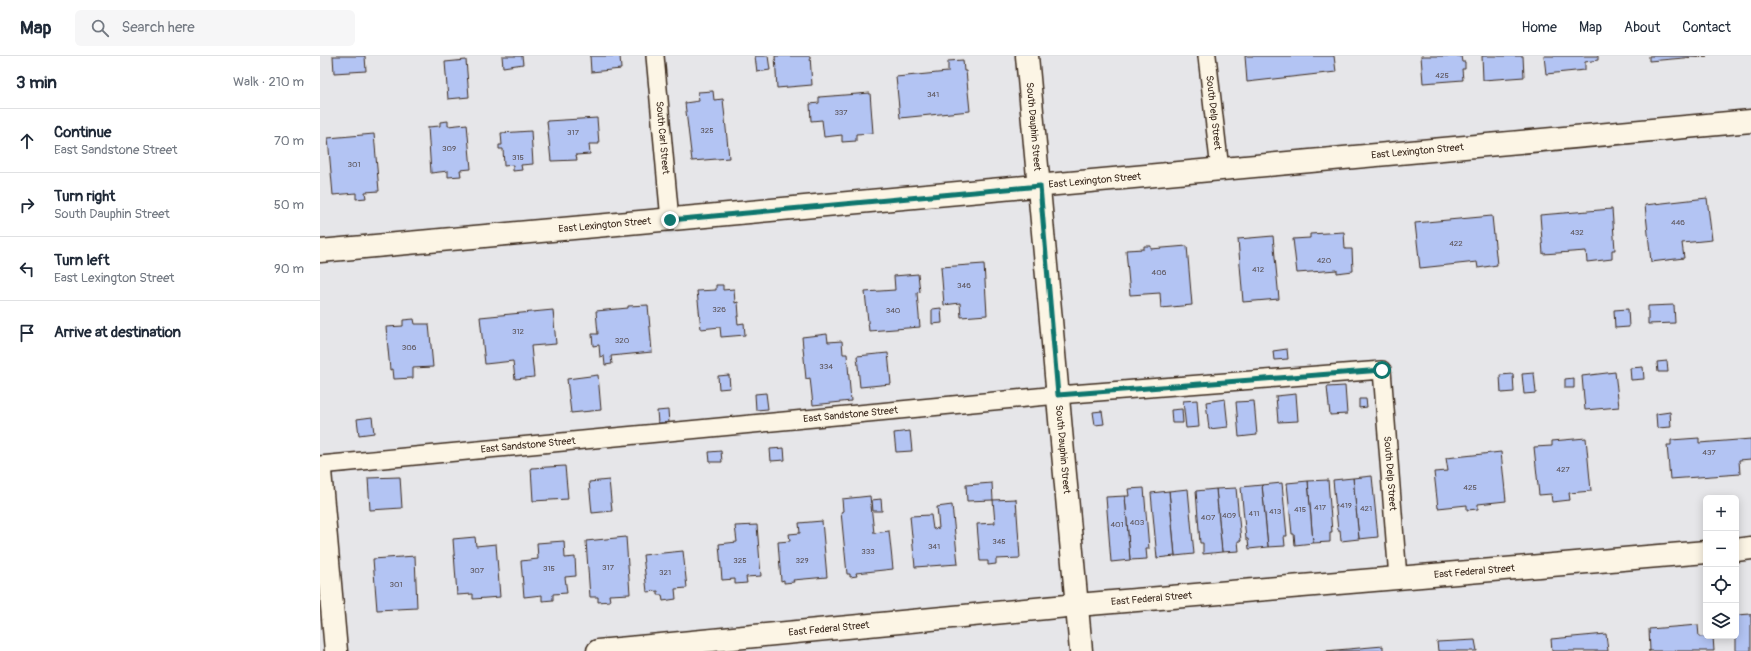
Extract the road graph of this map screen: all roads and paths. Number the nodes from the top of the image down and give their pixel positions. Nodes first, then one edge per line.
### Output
1 (655, 56) edge
2 (1027, 56) edge
3 (1207, 56) edge
4 (1751, 121) edge
5 (1220, 170) junction
6 (1040, 186) junction
7 (670, 220) junction
8 (320, 251) edge
9 (1382, 370) joint
10 (1058, 395) junction
11 (320, 465) edge
12 (320, 472) edge
13 (1751, 548) edge
14 (1739, 550) edge
15 (1703, 552) edge
16 (1398, 578) junction
17 (1077, 605) junction
18 (707, 646) edge
19 (336, 651) edge
20 (598, 651) edge
21 (1081, 651) edge

1 - 7 lane, South Carl Street
2 - 6 street, South Dauphin Street
3 - 5 lane, South Delp Street
4 - 5 street, East Lexington Street
5 - 6 street, East Lexington Street
6 - 7 street, East Lexington Street
6 - 10 street, South Dauphin Street
7 - 8 street, East Lexington Street
9 - 10 lane, East Sandstone Street
9 - 16 lane, South Delp Street
10 - 11 lane, East Sandstone Street
10 - 17 street, South Dauphin Street
12 - 19 street
13 - 14 street
15 - 16 street, East Federal Street
16 - 17 street, East Federal Street
17 - 18 street, East Federal Street
17 - 21 street, South Dauphin Street
18 - 20 street, East Federal Street

